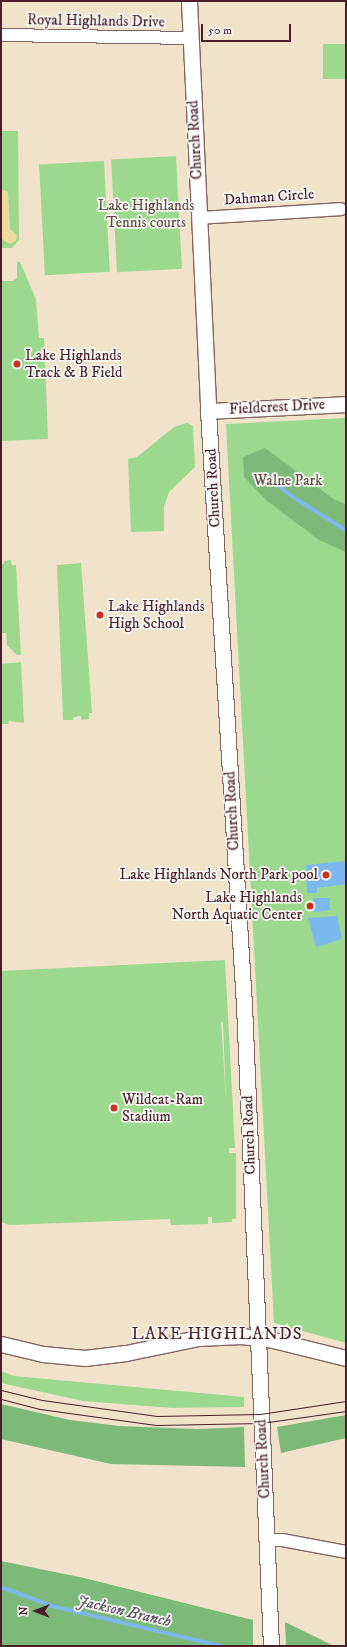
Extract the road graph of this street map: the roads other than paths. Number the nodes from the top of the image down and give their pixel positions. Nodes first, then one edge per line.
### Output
1 (189, 1) edge
2 (1, 35) edge
3 (190, 38) junction
4 (341, 209) dead end
5 (199, 218) junction
6 (346, 404) edge
7 (208, 411) junction
8 (257, 1337) junction
9 (1, 1344) edge
10 (346, 1358) edge
11 (267, 1540) junction
12 (346, 1552) edge
13 (271, 1646) edge

1 - 3 street, Church Road
2 - 3 street, Royal Highlands Drive
3 - 5 street, Church Road
4 - 5 street, Dahman Circle
5 - 7 street, Church Road
6 - 7 street, Fieldcrest Drive
7 - 8 street, Church Road
8 - 9 street
8 - 10 street
8 - 11 street, Church Road
11 - 12 street
11 - 13 street, Church Road

